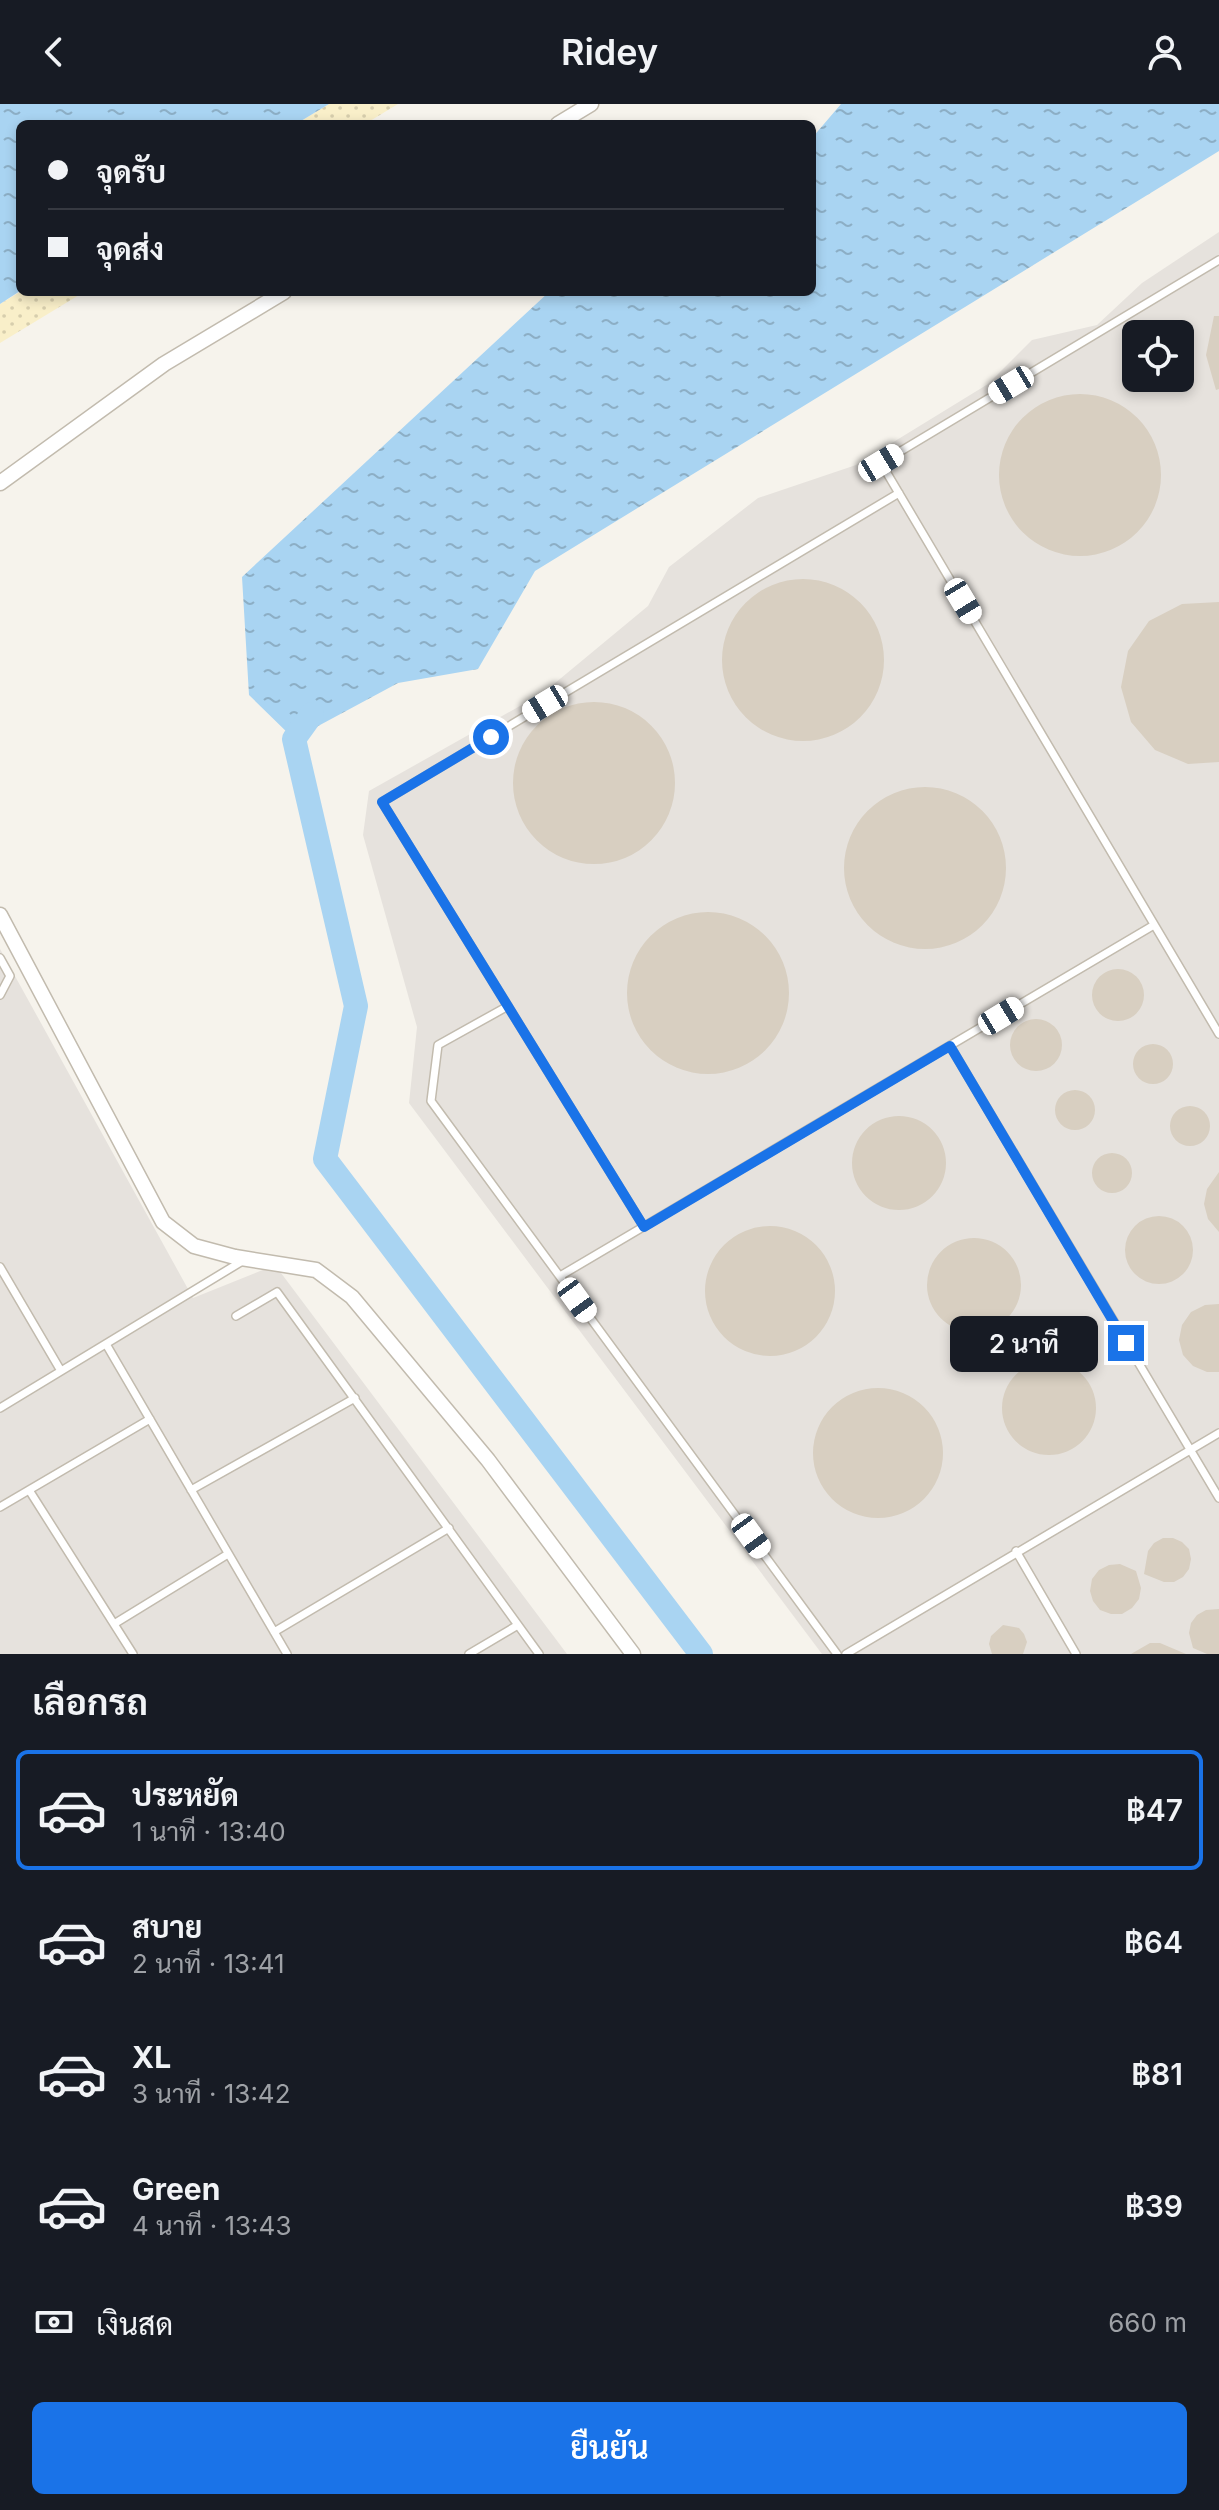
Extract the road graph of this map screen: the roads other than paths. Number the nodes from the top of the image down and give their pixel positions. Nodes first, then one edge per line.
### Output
1 (591, 104) edge
2 (565, 120) edge
3 (1219, 260) edge
4 (277, 296) edge
5 (0, 483) edge
6 (899, 493) junction
7 (0, 915) edge
8 (1154, 925) junction
9 (0, 958) edge
10 (0, 995) edge
11 (508, 1006) junction
12 (1219, 1034) edge
13 (950, 1046) junction
14 (644, 1227) junction
15 (246, 1259) junction
16 (0, 1267) edge
17 (560, 1276) junction
18 (236, 1316) dead end
19 (106, 1344) junction
20 (61, 1371) junction
21 (355, 1398) junction
22 (0, 1408) edge
23 (150, 1419) junction
24 (1219, 1433) edge
25 (1190, 1450) junction
26 (29, 1490) junction
27 (191, 1490) junction
28 (1219, 1498) edge
29 (0, 1507) edge
30 (449, 1528) junction
31 (1016, 1551) junction
32 (228, 1554) junction
33 (114, 1624) junction
34 (518, 1625) junction
35 (274, 1632) junction
36 (133, 1654) edge
37 (287, 1654) edge
38 (469, 1654) edge
39 (539, 1654) edge
40 (633, 1654) edge
41 (837, 1654) edge
42 (846, 1654) edge
43 (1076, 1654) edge

1 - 2 street
3 - 6 lane
4 - 5 street
6 - 8 lane
6 - 11 lane
7 - 15 street
8 - 12 lane
8 - 13 lane
9 - 10 lane
11 - 14 lane
11 - 17 lane
13 - 14 lane
13 - 25 lane
14 - 17 lane
15 - 19 lane
15 - 40 street
16 - 20 lane
17 - 41 lane
18 - 21 lane
19 - 20 lane
19 - 23 lane
20 - 22 lane
21 - 27 lane
21 - 30 lane
23 - 26 lane
23 - 27 lane
24 - 25 lane
25 - 28 lane
25 - 31 lane
26 - 29 lane
26 - 33 lane
27 - 32 lane
30 - 34 lane
30 - 35 lane
31 - 42 lane
31 - 43 lane
32 - 33 lane
32 - 35 lane
33 - 36 lane
34 - 38 lane
34 - 39 lane
35 - 37 lane

